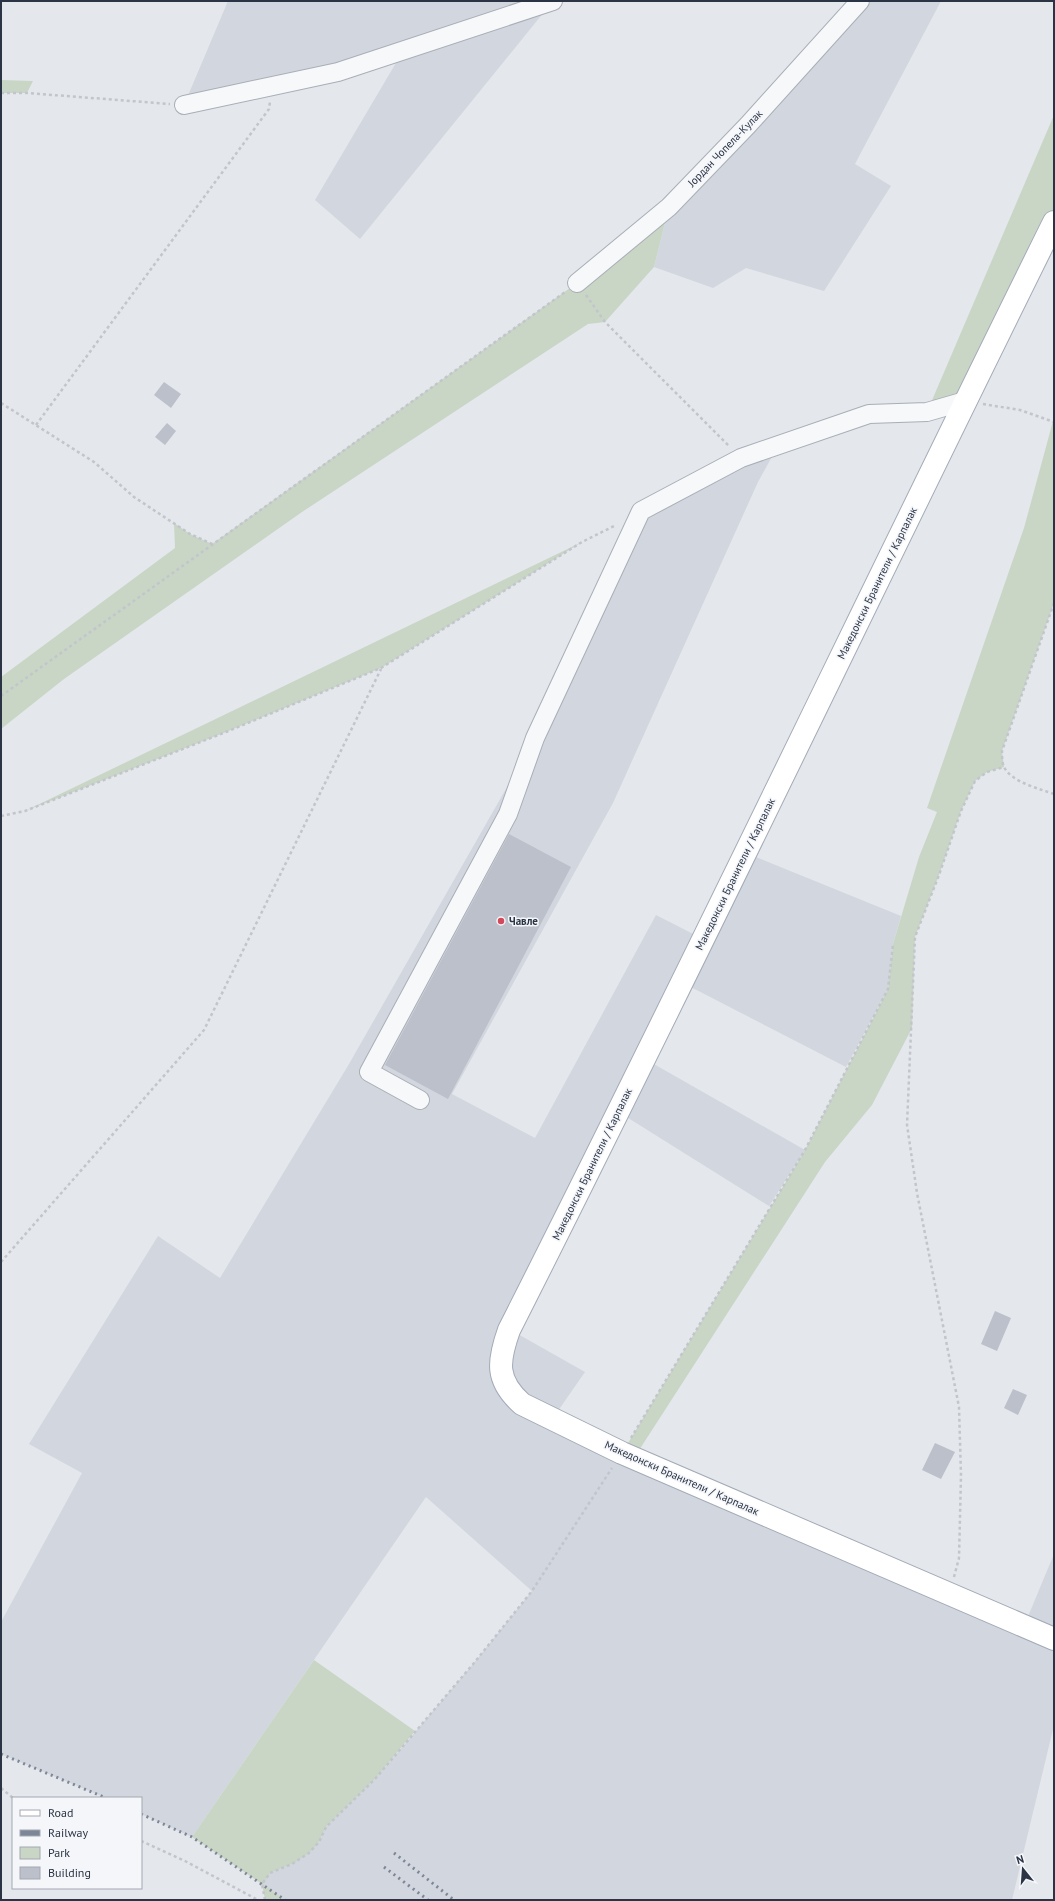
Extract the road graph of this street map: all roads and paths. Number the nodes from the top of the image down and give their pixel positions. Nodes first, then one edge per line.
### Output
1 (553, 1) edge
2 (860, 1) edge
3 (273, 86) junction
4 (1, 93) edge
5 (184, 105) joint
6 (1054, 222) edge
7 (577, 283) junction
8 (965, 401) junction
9 (1, 403) edge
10 (1054, 422) edge
11 (36, 425) junction
12 (741, 458) junction
13 (641, 511) junction
14 (212, 544) junction
15 (1054, 603) edge
16 (381, 668) junction
17 (1, 696) edge
18 (1004, 767) junction
19 (1054, 794) edge
20 (1, 816) edge
21 (893, 944) dead end
22 (420, 1100) dead end
23 (1, 1262) edge
24 (622, 1453) junction
25 (950, 1595) junction
26 (1054, 1639) edge
27 (1, 1788) edge
28 (12, 1797) edge
29 (142, 1841) edge
30 (258, 1900) edge
31 (265, 1900) edge

1 - 3 street
2 - 7 street, Јордан Чопела-Кулак
3 - 5 street
3 - 11 path
4 - 5 path
6 - 8 main road, Македонски Бранители / Карпалак
7 - 12 path
7 - 14 path
8 - 10 path
8 - 12 street
8 - 24 main road, Македонски Бранители / Карпалак
9 - 11 path
11 - 14 path
12 - 13 street
13 - 16 path
13 - 22 street
14 - 17 path
15 - 18 path
16 - 20 path
16 - 23 path
18 - 19 path
18 - 25 path
21 - 24 path
24 - 25 main road, Македонски Бранители / Карпалак
24 - 31 path
25 - 26 main road, Македонски Бранители / Карпалак
27 - 28 path
29 - 30 path

